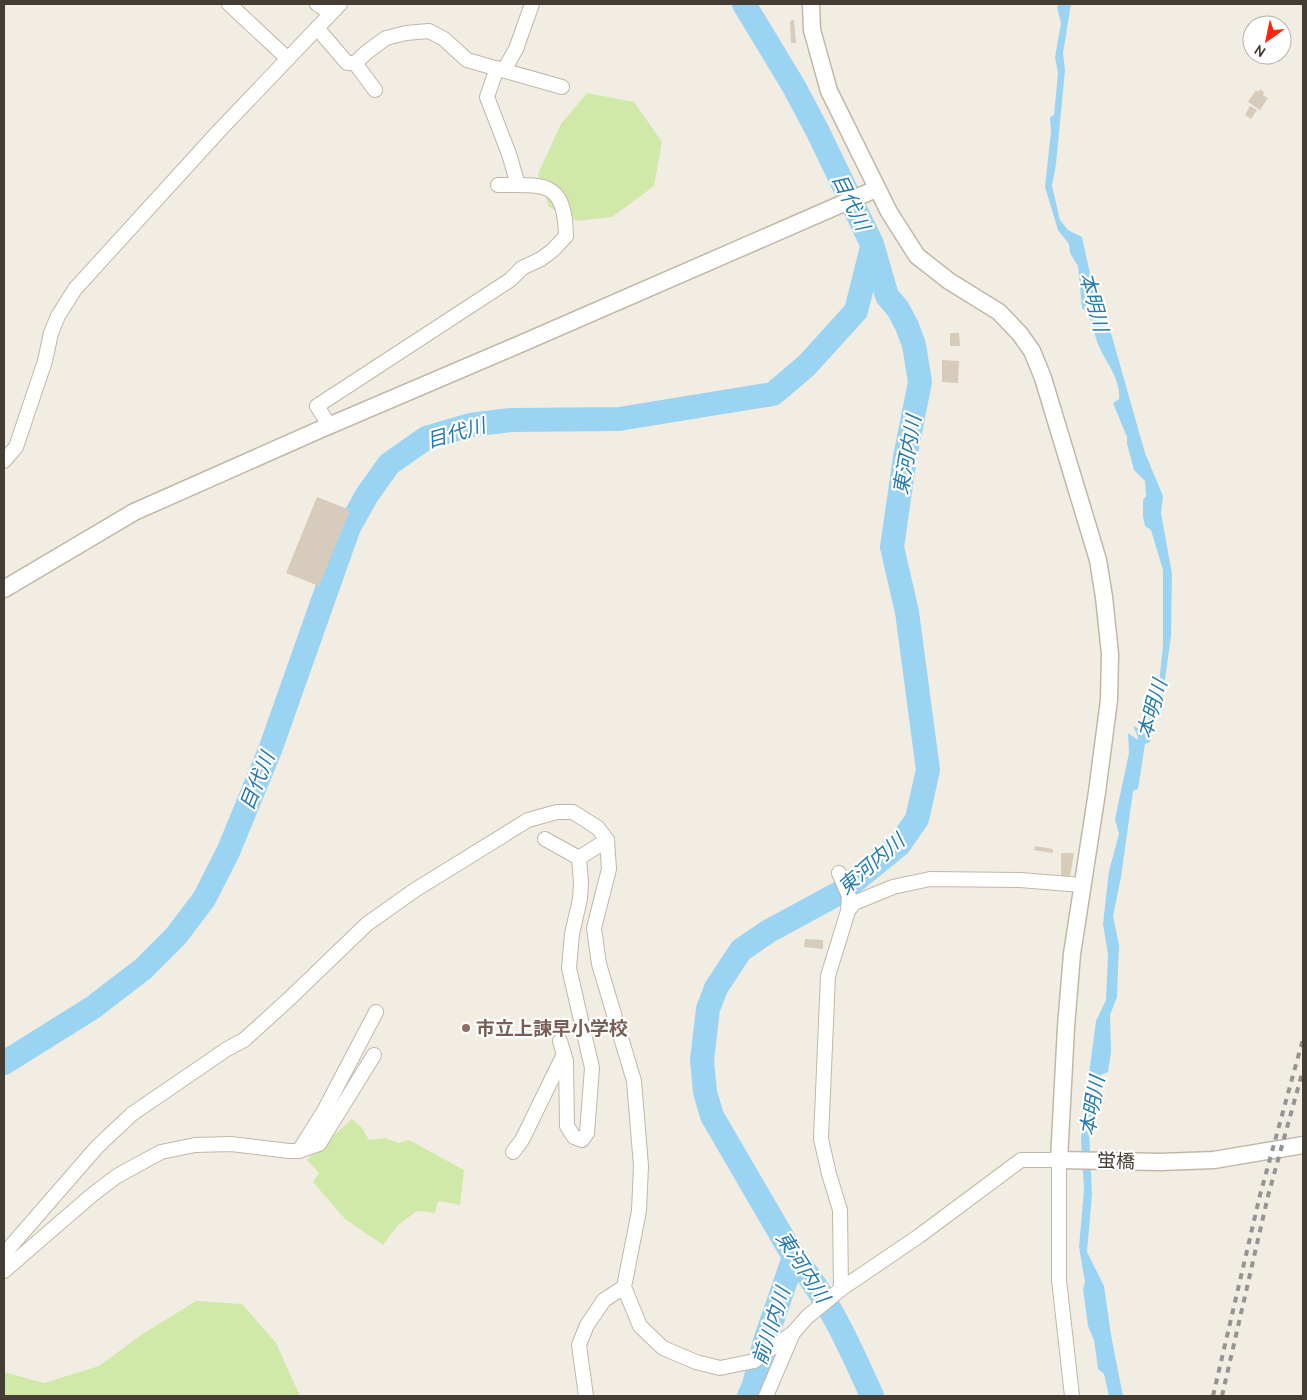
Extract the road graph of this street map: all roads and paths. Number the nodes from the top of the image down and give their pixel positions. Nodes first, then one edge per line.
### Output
1 (229, 4) edge
2 (317, 4) edge
3 (532, 4) edge
4 (810, 4) edge
5 (335, 8) edge
6 (317, 28) junction
7 (288, 59) junction
8 (355, 63) junction
9 (501, 69) junction
10 (562, 87) dead end
11 (375, 90) dead end
12 (498, 185) dead end
13 (518, 185) junction
14 (872, 191) junction
15 (329, 426) junction
16 (4, 461) edge
17 (4, 589) edge
18 (545, 839) dead end
19 (607, 840) junction
20 (578, 858) junction
21 (839, 873) dead end
22 (1082, 885) junction
23 (848, 911) junction
24 (376, 1012) dead end
25 (374, 1055) dead end
26 (1303, 1144) edge
27 (299, 1151) junction
28 (513, 1152) dead end
29 (1066, 1160) junction
30 (4, 1254) edge
31 (4, 1271) edge
32 (624, 1287) junction
33 (837, 1292) junction
34 (793, 1333) junction
35 (586, 1396) edge
36 (766, 1396) edge
37 (1072, 1396) edge

1 - 7 street
2 - 5 street
3 - 9 street
4 - 14 street
5 - 6 street
6 - 7 street
6 - 8 street
7 - 16 street
8 - 9 street
8 - 11 street
9 - 10 street
9 - 13 street
12 - 13 street
13 - 15 street
14 - 15 street
14 - 22 street
15 - 17 street
18 - 20 street
19 - 20 street
19 - 30 street
19 - 32 street
20 - 28 street
21 - 23 street
22 - 23 street
22 - 29 street
23 - 33 street
24 - 27 street
25 - 27 street
26 - 29 street, 蛍橋
27 - 31 street
29 - 33 street
29 - 37 street
32 - 34 street
32 - 35 street
33 - 34 street
34 - 36 street

